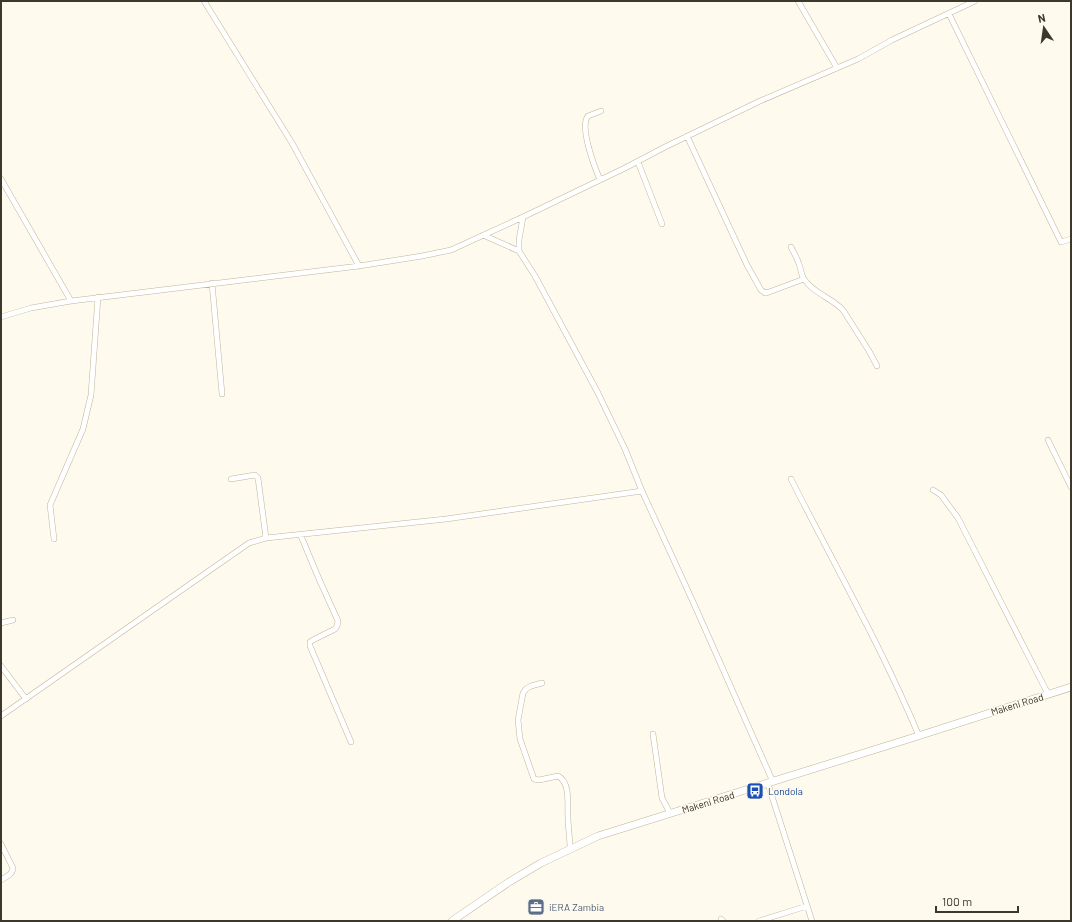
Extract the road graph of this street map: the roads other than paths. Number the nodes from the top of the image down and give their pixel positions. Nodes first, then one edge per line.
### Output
1 (204, 1) edge
2 (798, 1) edge
3 (975, 1) edge
4 (949, 14) junction
5 (837, 68) junction
6 (601, 111) dead end
7 (687, 136) junction
8 (638, 162) junction
9 (1, 179) edge
10 (600, 180) junction
11 (523, 217) junction
12 (662, 224) dead end
13 (483, 234) junction
14 (1071, 239) edge
15 (791, 247) dead end
16 (519, 251) junction
17 (359, 266) junction
18 (804, 279) junction
19 (212, 283) junction
20 (98, 298) junction
21 (71, 301) junction
22 (1, 317) edge
23 (877, 366) dead end
24 (222, 394) dead end
25 (1048, 440) dead end
26 (231, 479) dead end
27 (791, 479) dead end
28 (1071, 488) edge
29 (932, 490) dead end
30 (642, 492) junction
31 (301, 536) junction
32 (266, 538) junction
33 (54, 539) dead end
34 (13, 620) dead end
35 (1, 623) edge
36 (1, 666) edge
37 (542, 683) dead end
38 (1071, 686) edge
39 (1048, 694) junction
40 (26, 699) junction
41 (1, 716) edge
42 (653, 734) dead end
43 (919, 736) junction
44 (351, 742) dead end
45 (770, 783) junction
46 (670, 813) junction
47 (1, 844) edge
48 (570, 848) junction
49 (1, 880) edge
50 (807, 906) junction
51 (452, 921) edge
52 (758, 921) edge
53 (812, 921) edge

1 - 17 street
2 - 5 street
3 - 4 street
4 - 5 street
4 - 14 street
5 - 7 street
6 - 10 street
7 - 8 street
7 - 18 street
8 - 10 street
8 - 12 street
9 - 21 street
10 - 11 street
11 - 13 street
11 - 16 street
13 - 16 street
13 - 17 street
15 - 18 street
16 - 30 street
17 - 19 street
18 - 23 street
19 - 20 street
19 - 24 street
20 - 21 street
20 - 33 street
21 - 22 street
25 - 28 street
26 - 32 street
27 - 43 street
29 - 39 street
30 - 31 street
30 - 45 street
31 - 32 street
31 - 44 street
32 - 40 street
34 - 35 street
36 - 40 street
37 - 48 street
38 - 39 main road, Makeni Road
39 - 43 main road, Makeni Road
40 - 41 street
42 - 46 street
43 - 45 main road, Makeni Road
45 - 46 main road, Makeni Road
45 - 50 street
46 - 48 main road, Makeni Road
47 - 49 street
48 - 51 main road, Makeni Road
50 - 52 street
50 - 53 street

